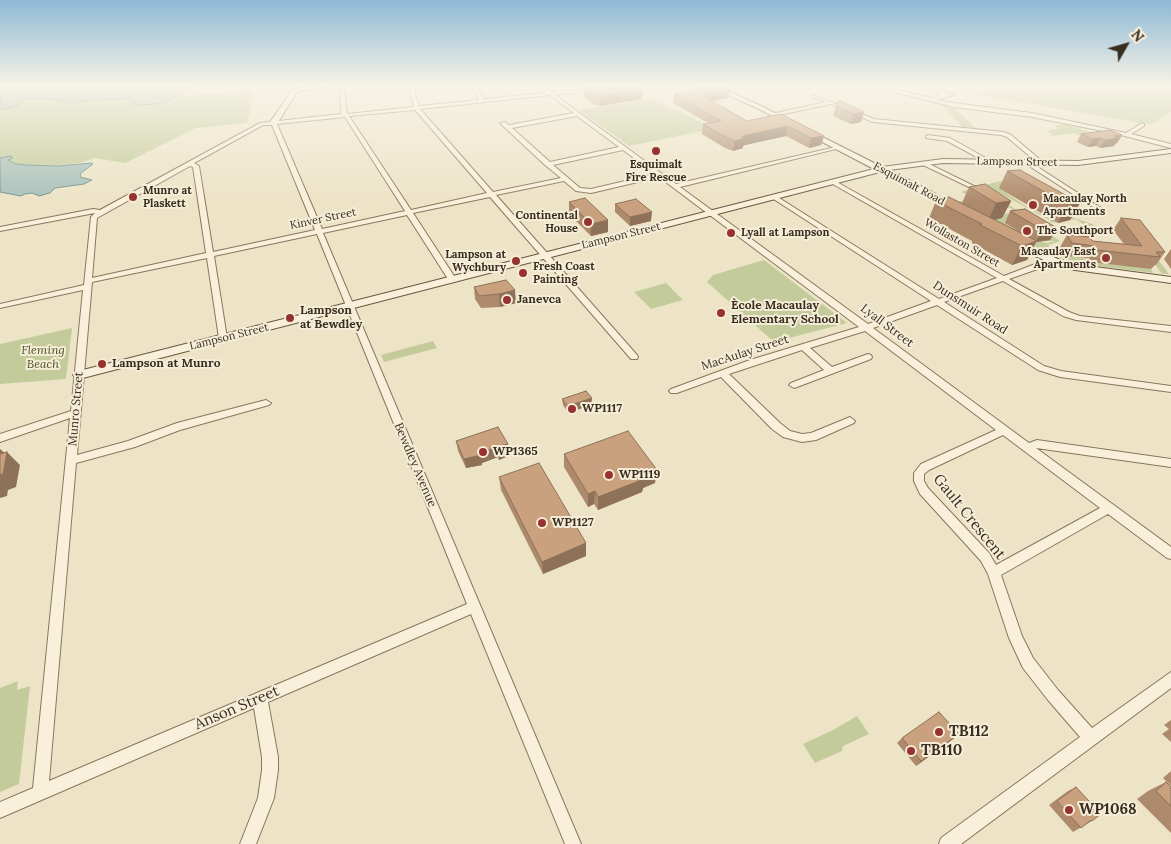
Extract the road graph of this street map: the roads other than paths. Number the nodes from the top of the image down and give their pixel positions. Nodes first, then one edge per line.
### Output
1 (261, 124) edge
2 (275, 124) edge
3 (351, 124) edge
4 (432, 124) edge
5 (509, 124) edge
6 (592, 124) edge
7 (794, 124) edge
8 (917, 124) edge
9 (1079, 124) edge
10 (1142, 125) dead end
11 (1127, 134) junction
12 (928, 137) dead end
13 (1171, 146) edge
14 (838, 147) junction
15 (624, 148) junction
16 (1171, 151) edge
17 (990, 162) junction
18 (923, 163) junction
19 (1028, 163) junction
20 (1040, 163) junction
21 (190, 164) junction
22 (547, 164) junction
23 (882, 170) junction
24 (660, 175) junction
25 (564, 179) junction
26 (833, 182) junction
27 (675, 186) junction
28 (975, 188) edge
29 (492, 194) junction
30 (774, 197) junction
31 (1098, 208) dead end
32 (100, 212) junction
33 (409, 212) junction
34 (712, 213) junction
35 (964, 215) edge
36 (0, 228) edge
37 (318, 232) junction
38 (1007, 240) edge
39 (210, 255) junction
40 (546, 256) junction
41 (1050, 259) junction
42 (1002, 278) junction
43 (452, 279) junction
44 (1171, 280) edge
45 (87, 284) junction
46 (937, 302) junction
47 (0, 306) edge
48 (349, 306) junction
49 (866, 328) junction
50 (1171, 329) edge
51 (223, 338) junction
52 (803, 347) junction
53 (634, 357) dead end
54 (868, 357) dead end
55 (830, 371) junction
56 (723, 372) junction
57 (79, 375) junction
58 (794, 385) dead end
59 (1171, 389) edge
60 (674, 390) dead end
61 (266, 402) dead end
62 (75, 413) junction
63 (850, 421) dead end
64 (1004, 430) junction
65 (0, 438) edge
66 (1027, 447) junction
67 (71, 461) junction
68 (1171, 464) edge
69 (1109, 508) junction
70 (1171, 554) edge
71 (994, 573) junction
72 (474, 607) junction
73 (1171, 679) edge
74 (260, 698) junction
75 (1091, 738) junction
76 (40, 793) junction
77 (0, 810) edge
78 (248, 844) edge
79 (573, 844) edge
80 (947, 844) edge

1 - 21 street
2 - 37 street, Bewdley Avenue
3 - 33 street
4 - 29 street
5 - 22 street
6 - 15 street, Lyall Street
7 - 14 street, Esquimalt Road
8 - 20 street
9 - 11 street
10 - 11 street
11 - 13 street
12 - 17 street
14 - 23 street, Esquimalt Road
14 - 27 street
15 - 22 street
15 - 24 street, Lyall Street
16 - 20 street, Lampson Street
17 - 18 street, Lampson Street
17 - 19 street, Lampson Street
18 - 23 street, Lampson Street
18 - 28 street
19 - 20 street, Lampson Street
19 - 31 street
21 - 32 street
21 - 39 street
22 - 25 street
23 - 26 street, Lampson Street
23 - 35 street, Esquimalt Road
24 - 25 street
24 - 27 street, Lyall Street
25 - 29 street, Kinver Street
26 - 30 street, Lampson Street
26 - 42 street, Wollaston Street
27 - 34 street, Lyall Street
29 - 33 street, Kinver Street
29 - 40 street
30 - 34 street, Lampson Street
30 - 46 street, Dunsmuir Road
32 - 36 street
32 - 45 street, Munro Street
33 - 37 street, Kinver Street
33 - 43 street
34 - 40 street, Lampson Street
34 - 49 street, Lyall Street
37 - 39 street, Kinver Street
37 - 48 street, Bewdley Avenue
38 - 41 street
39 - 45 street, Kinver Street
39 - 51 street
40 - 43 street, Lampson Street
40 - 53 street
41 - 42 street, MacAulay Street
41 - 44 street
42 - 46 street, MacAulay Street
42 - 50 street, Wollaston Street
43 - 48 street, Lampson Street
45 - 47 street, Kinver Street
45 - 57 street, Munro Street
46 - 49 street, MacAulay Street
46 - 59 street, Dunsmuir Road
48 - 51 street, Lampson Street
48 - 72 street, Bewdley Avenue
49 - 52 street, MacAulay Street
49 - 64 street, Lyall Street
51 - 57 street, Lampson Street
52 - 55 street
52 - 56 street, MacAulay Street
54 - 55 street
55 - 58 street
56 - 60 street, MacAulay Street
56 - 63 street
57 - 62 street, Munro Street
61 - 67 street
62 - 65 street
62 - 67 street, Munro Street
64 - 66 street, Lyall Street
64 - 71 street, Gault Crescent
66 - 68 street
66 - 69 street, Lyall Street
67 - 76 street, Munro Street
69 - 70 street, Lyall Street
69 - 71 street
71 - 75 street, Gault Crescent
72 - 74 street, Anson Street
72 - 79 street, Bewdley Avenue
73 - 75 street
74 - 76 street, Anson Street
74 - 78 street
75 - 80 street
76 - 77 street, Anson Street

